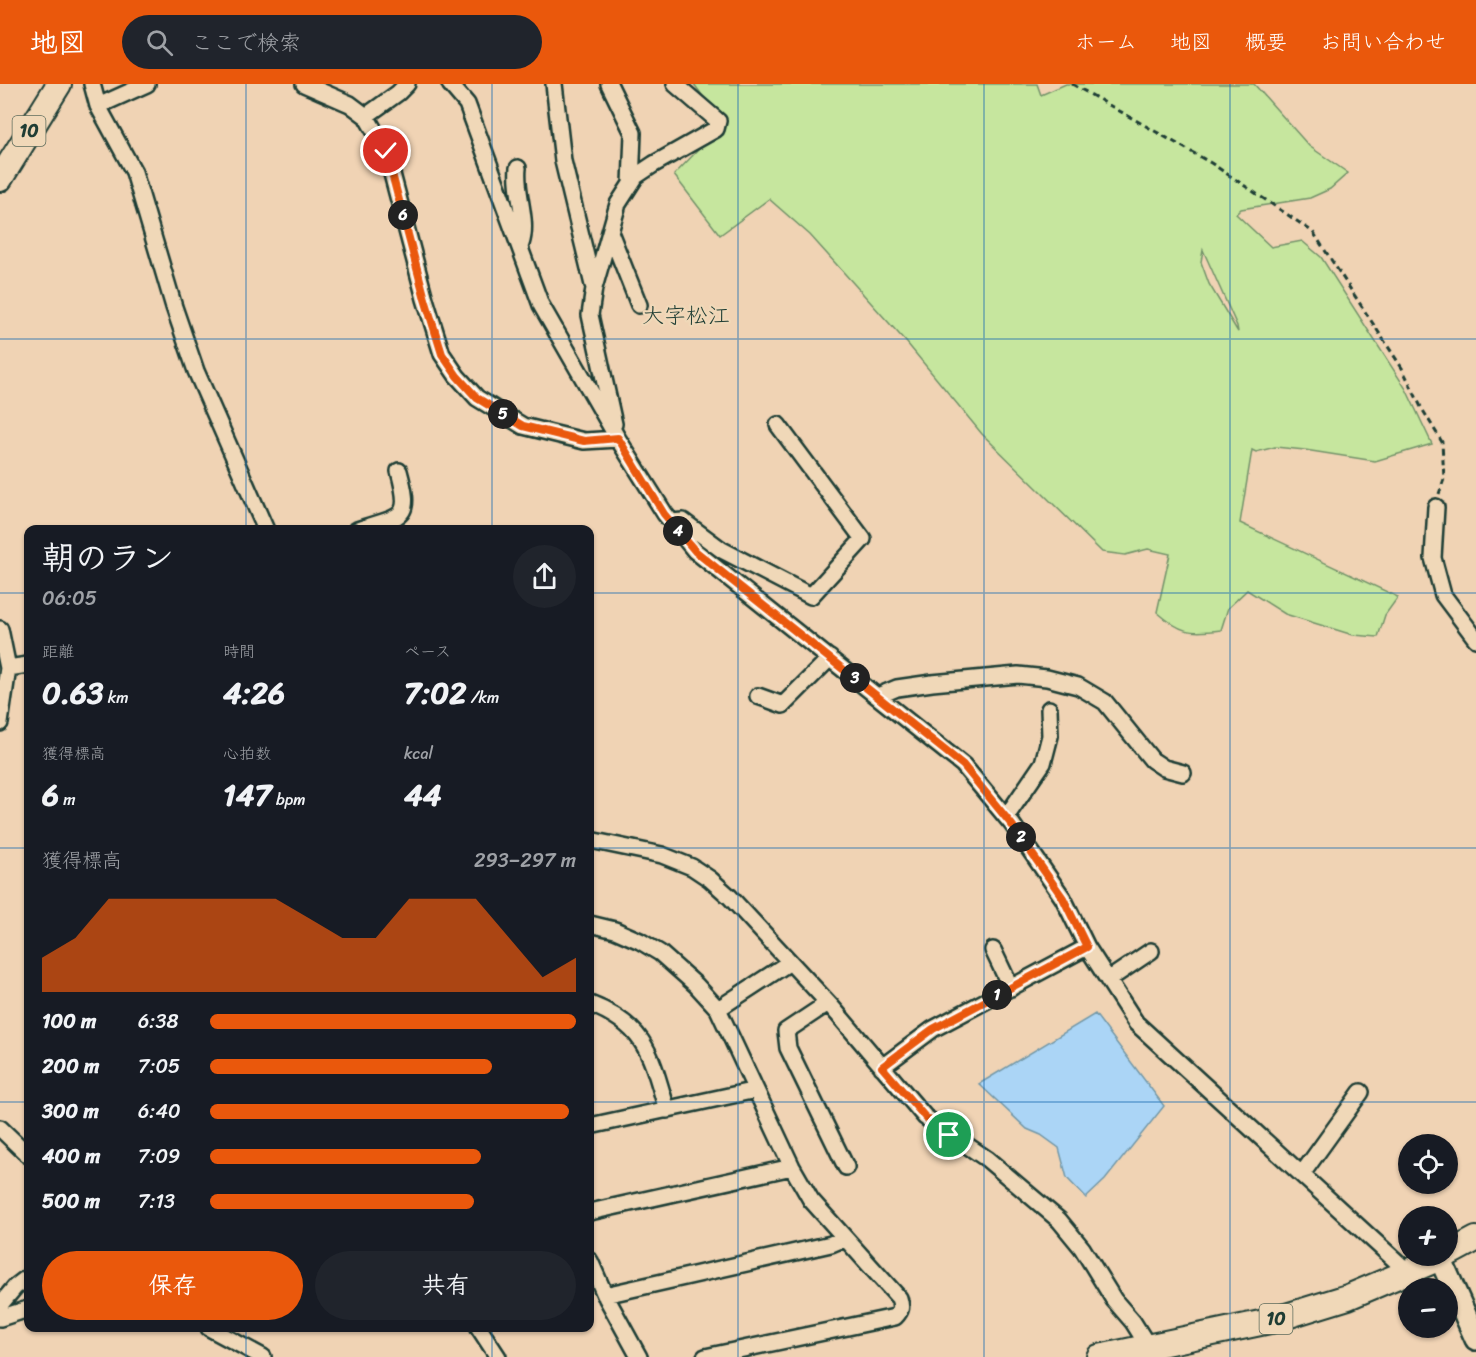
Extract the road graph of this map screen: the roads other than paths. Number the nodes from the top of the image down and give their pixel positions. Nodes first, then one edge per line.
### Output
1 (59, 84) edge
2 (92, 84) edge
3 (147, 84) edge
4 (304, 84) edge
5 (407, 84) edge
6 (450, 84) edge
7 (554, 84) edge
8 (609, 84) edge
9 (675, 84) edge
10 (98, 106) junction
11 (366, 116) junction
12 (518, 168) dead end
13 (0, 179) edge
14 (631, 184) junction
15 (610, 232) junction
16 (520, 247) junction
17 (594, 288) junction
18 (639, 305) dead end
19 (777, 425) dead end
20 (618, 438) junction
21 (399, 471) dead end
22 (1436, 507) road end
23 (671, 522) junction
24 (264, 525) edge
25 (372, 525) edge
26 (0, 629) edge
27 (1476, 639) edge
28 (830, 658) junction
29 (24, 666) edge
30 (8, 668) junction
31 (758, 696) dead end
32 (878, 696) junction
33 (1049, 709) dead end
34 (0, 723) edge
35 (1183, 773) dead end
36 (1006, 817) junction
37 (594, 841) edge
38 (594, 925) edge
39 (1087, 947) junction
40 (993, 950) dead end
41 (1151, 951) dead end
42 (790, 962) junction
43 (1108, 980) junction
44 (1011, 988) junction
45 (828, 1003) junction
46 (594, 1006) edge
47 (718, 1009) junction
48 (882, 1067) junction
49 (756, 1090) junction
50 (1361, 1092) dead end
51 (667, 1110) junction
52 (594, 1125) edge
53 (0, 1128) edge
54 (24, 1151) edge
55 (792, 1167) junction
56 (846, 1167) dead end
57 (1302, 1174) junction
58 (594, 1211) edge
59 (845, 1238) junction
60 (1476, 1239) edge
61 (1458, 1249) edge
62 (1419, 1266) edge
63 (1448, 1266) edge
64 (594, 1270) edge
65 (1407, 1271) junction
66 (24, 1280) edge
67 (605, 1295) junction
68 (0, 1305) edge
69 (24, 1310) edge
70 (0, 1318) edge
71 (216, 1332) edge
72 (482, 1332) edge
73 (1476, 1339) edge
74 (1148, 1346) junction
75 (263, 1357) edge
76 (498, 1357) edge
77 (639, 1357) edge
78 (705, 1357) edge
79 (1099, 1357) edge

1 - 13 highway, 10
2 - 10 street
3 - 10 street
4 - 11 street
5 - 11 street
6 - 16 street
7 - 17 street
8 - 14 street
9 - 14 street
10 - 24 street
11 - 20 street
12 - 16 street
14 - 15 street
15 - 17 street
15 - 18 street
16 - 20 street
17 - 20 street
19 - 23 street
20 - 23 street
21 - 25 street
22 - 27 street
23 - 28 street
26 - 30 street
28 - 31 street
28 - 32 street
29 - 30 street
30 - 34 street
32 - 35 street
32 - 36 street
33 - 36 street
36 - 39 street
37 - 42 street
38 - 47 street
39 - 43 street
39 - 44 street
40 - 44 street
41 - 43 street
42 - 45 street
42 - 47 street
43 - 57 street
44 - 48 street
45 - 48 street
45 - 56 street
46 - 51 street
47 - 49 street
48 - 74 street
49 - 51 street
49 - 55 street
50 - 57 street
51 - 52 street
53 - 54 street
55 - 58 street
55 - 59 street
57 - 65 street
59 - 67 street
59 - 78 street
60 - 61 highway, 10
62 - 65 highway, 10
63 - 73 main road
64 - 67 street
65 - 74 highway, 10
66 - 68 street
67 - 77 street
69 - 70 street
71 - 75 street
72 - 76 street
74 - 79 highway, 10

